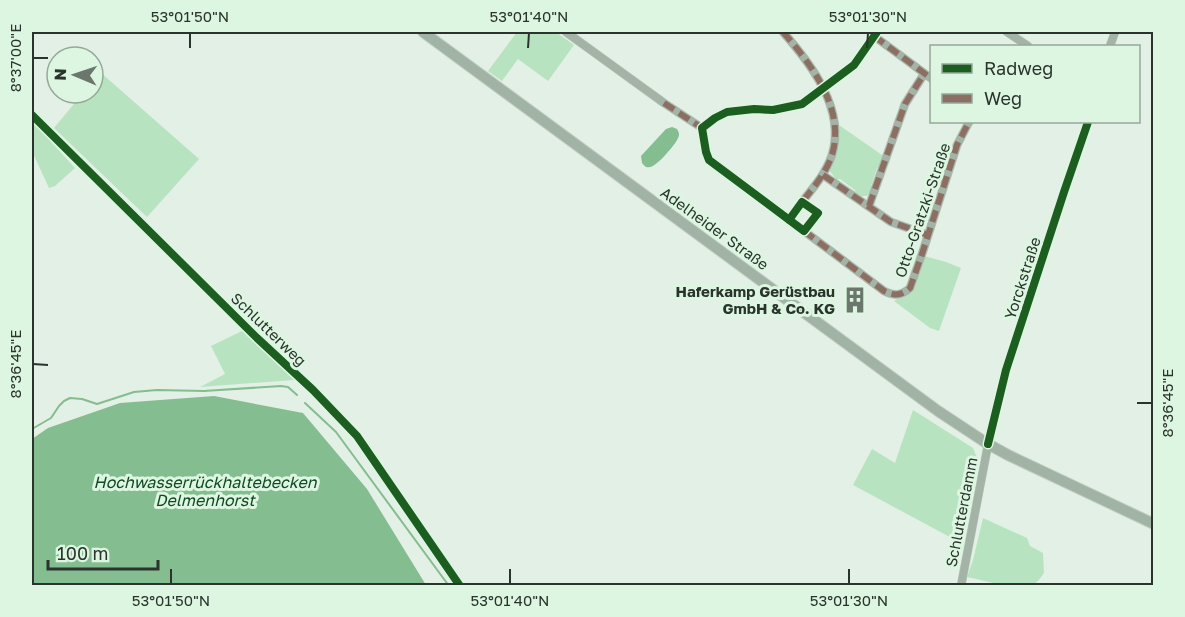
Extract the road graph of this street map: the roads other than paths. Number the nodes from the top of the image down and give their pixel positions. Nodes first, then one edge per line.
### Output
1 (423, 32) edge
2 (783, 32) edge
3 (1007, 32) edge
4 (570, 33) edge
5 (876, 34) edge
6 (1018, 35) edge
7 (924, 74) junction
8 (930, 78) edge
9 (824, 89) junction
10 (32, 115) edge
11 (968, 123) edge
12 (1088, 123) edge
13 (702, 128) junction
14 (823, 175) junction
15 (802, 202) junction
16 (869, 206) junction
17 (789, 219) junction
18 (804, 231) junction
19 (928, 235) junction
20 (988, 444) junction
21 (1154, 524) edge
22 (460, 585) edge
23 (961, 585) edge

1 - 20 main road, Adelheider Straße
2 - 9 street
3 - 6 street
4 - 13 street
5 - 7 street
5 - 9 street
7 - 8 street
7 - 16 street
9 - 13 street
9 - 14 street
10 - 22 street, Schlutterweg
11 - 19 street, Otto-Gratzki-Straße
12 - 20 street, Yorckstraße
13 - 17 street
14 - 15 street
14 - 16 street
15 - 17 street
15 - 18 street
16 - 19 street
17 - 18 street
18 - 19 street, Otto-Gratzki-Straße
20 - 21 main road, Adelheider Straße
20 - 23 street, Schlutterdamm

